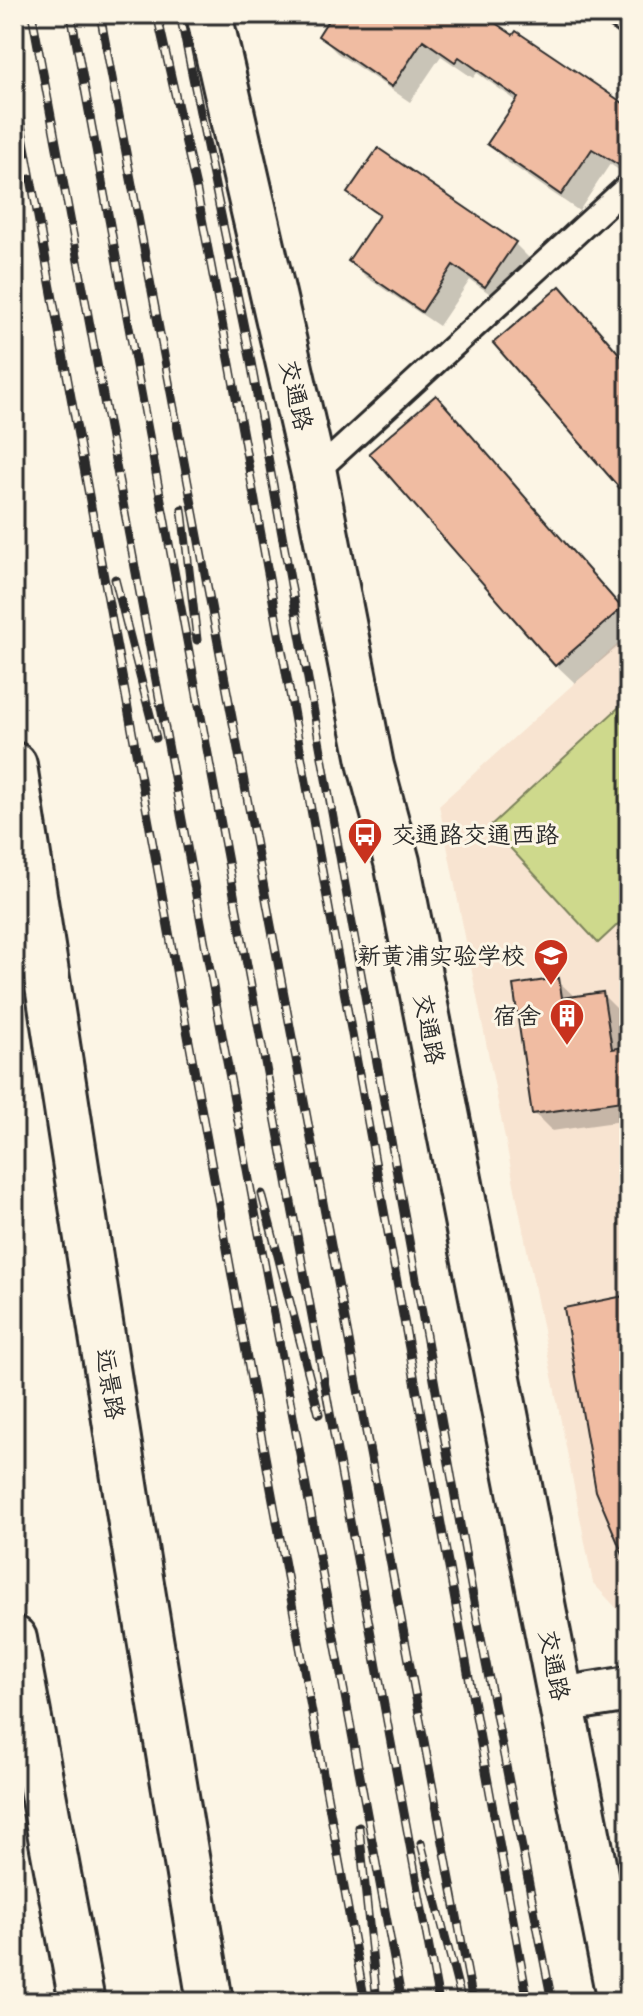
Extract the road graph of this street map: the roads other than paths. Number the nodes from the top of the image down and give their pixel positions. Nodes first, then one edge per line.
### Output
1 (209, 14) edge
2 (613, 14) edge
3 (629, 25) edge
4 (629, 185) edge
5 (314, 474) junction
6 (14, 765) edge
7 (14, 1639) edge
8 (629, 1689) edge
9 (561, 1700) junction
10 (82, 2002) edge
11 (210, 2002) edge
12 (620, 2002) edge

1 - 5 main road, 交通路
2 - 3 lane
4 - 5 lane
5 - 9 main road, 交通路
6 - 11 main road, 远景路
7 - 10 main road
8 - 9 main road
9 - 12 main road, 交通路

